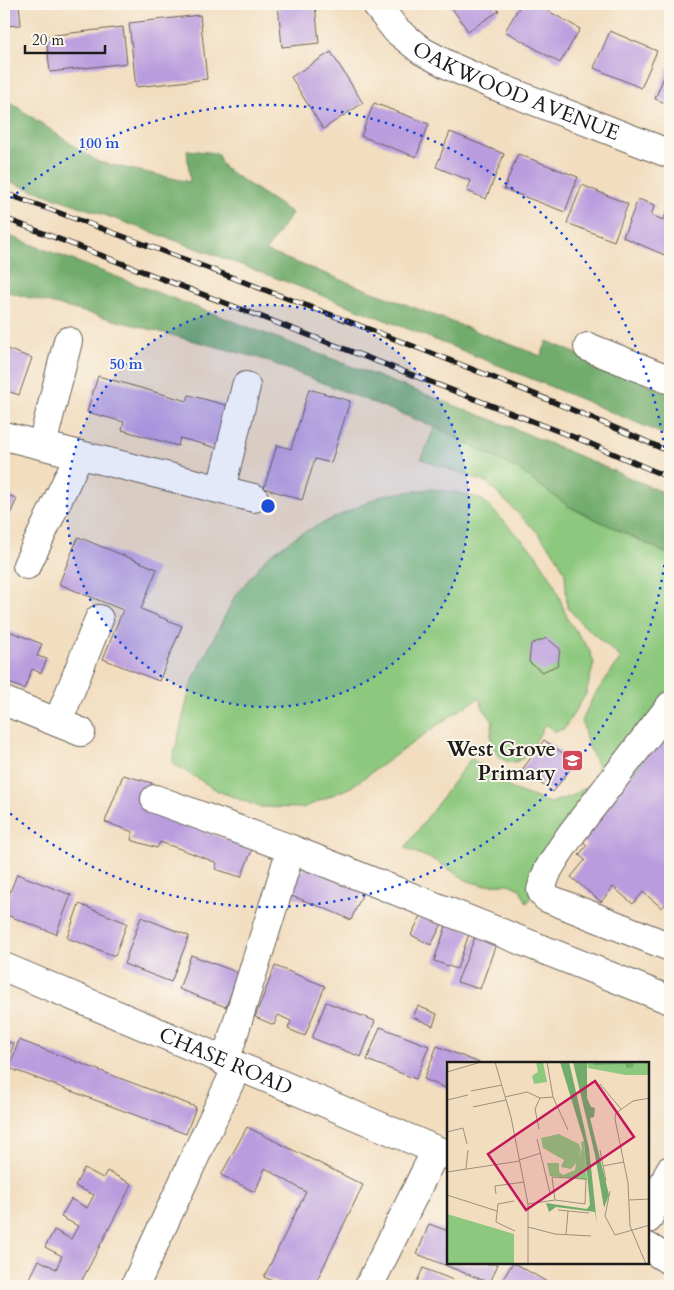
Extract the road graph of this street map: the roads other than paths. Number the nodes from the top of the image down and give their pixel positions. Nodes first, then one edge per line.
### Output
1 (378, 4) edge
2 (670, 154) edge
3 (68, 341) dead end
4 (588, 347) dead end
5 (670, 380) edge
6 (246, 386) dead end
7 (4, 436) edge
8 (42, 445) junction
9 (79, 454) junction
10 (220, 489) junction
11 (254, 498) dead end
12 (27, 565) dead end
13 (99, 619) dead end
14 (4, 701) edge
15 (670, 706) edge
16 (155, 799) dead end
17 (291, 849) junction
18 (670, 947) edge
19 (4, 967) edge
20 (670, 1000) edge
21 (231, 1064) junction
22 (442, 1153) edge
23 (670, 1170) edge
24 (649, 1217) edge
25 (649, 1248) edge
26 (670, 1261) edge
27 (136, 1286) edge
28 (369, 1286) edge

1 - 2 street, OAKWOOD AVENUE
3 - 8 street
4 - 5 street
6 - 10 street
7 - 8 street
8 - 9 street
9 - 10 street
9 - 12 street
10 - 11 street
13 - 14 street
15 - 18 street
16 - 17 street
17 - 20 street
17 - 21 street
19 - 21 street, CHASE ROAD
21 - 22 street, CHASE ROAD
21 - 27 street
22 - 28 street
23 - 24 street
25 - 26 street

